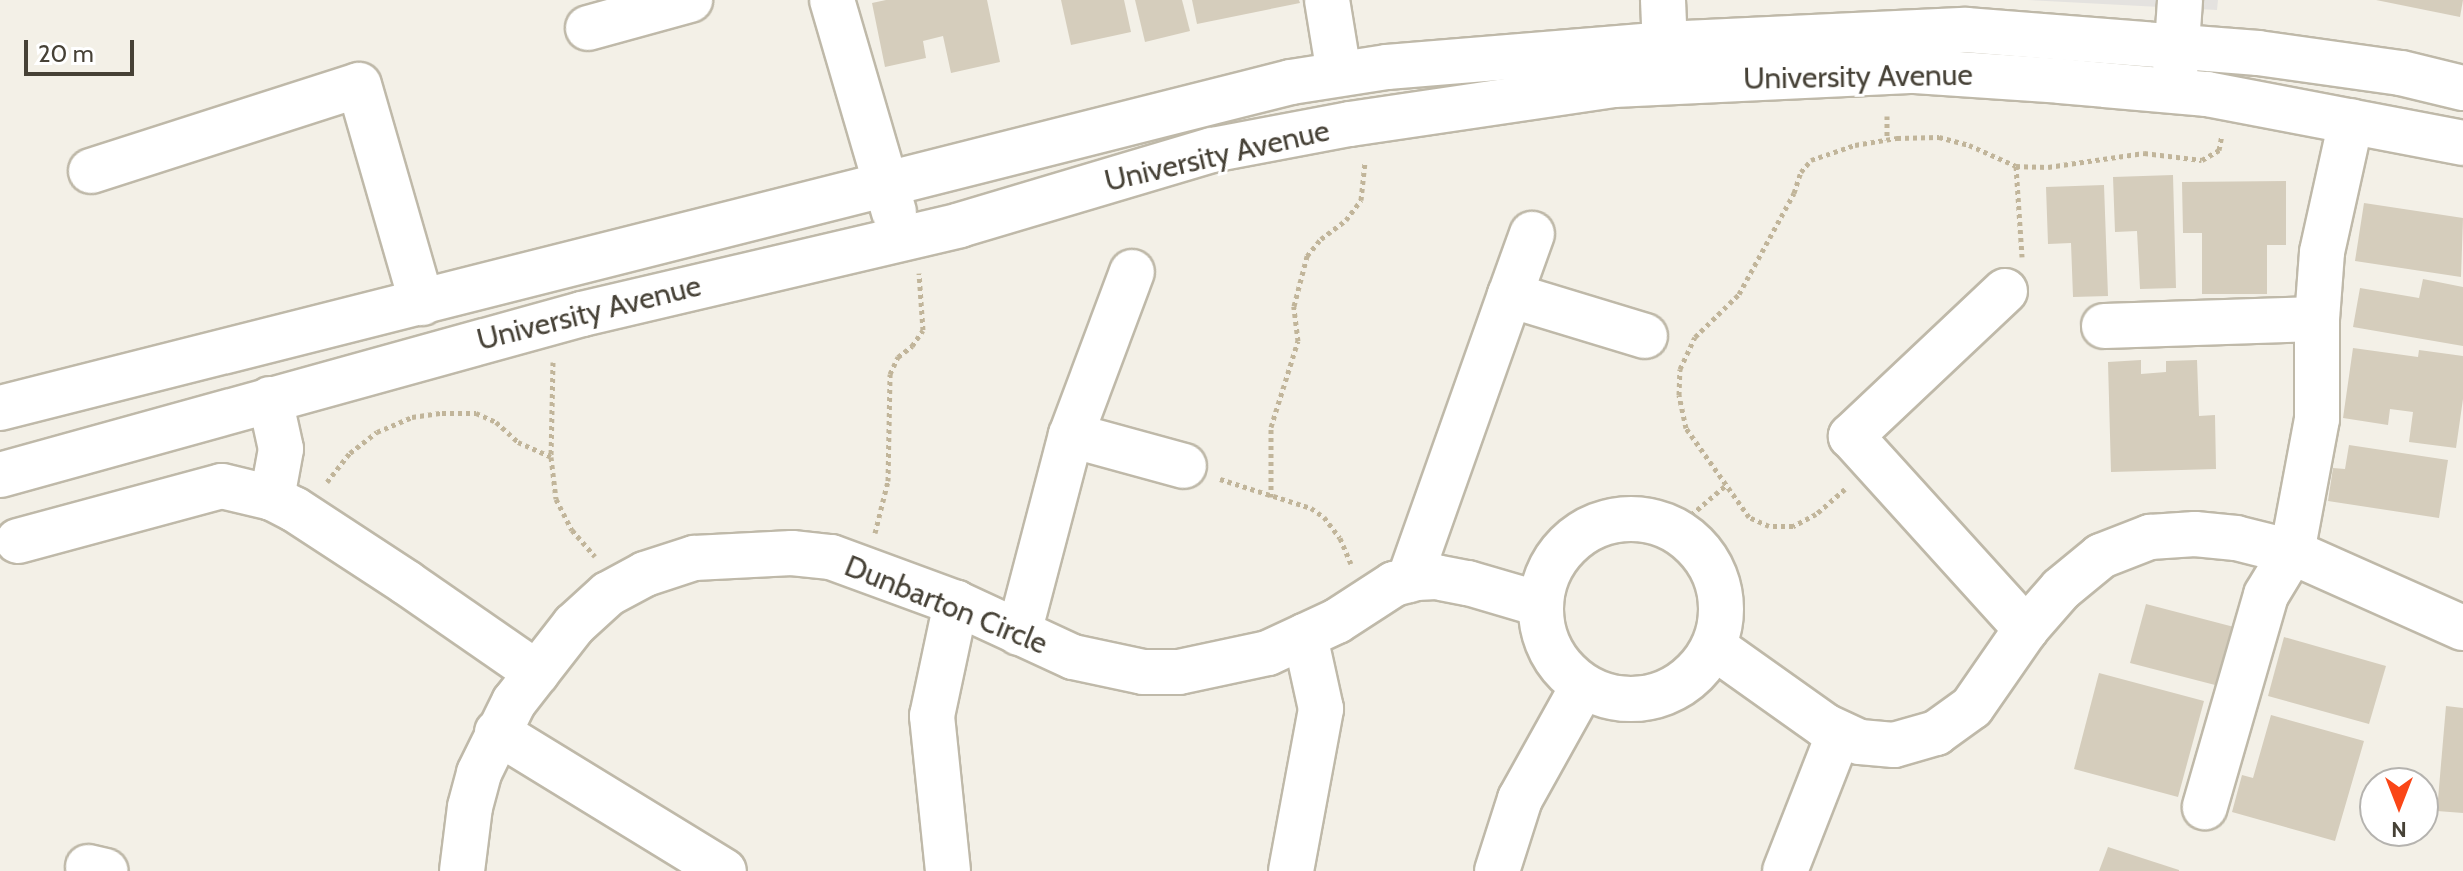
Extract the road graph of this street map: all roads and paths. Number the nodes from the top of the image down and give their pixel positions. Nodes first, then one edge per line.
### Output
1 (690, 0) edge
2 (832, 0) edge
3 (1327, 0) edge
4 (1663, 0) edge
5 (2180, 0) edge
6 (588, 28) dead end
7 (2178, 44) junction
8 (1665, 63) junction
9 (1339, 73) junction
10 (2463, 88) edge
11 (2174, 93) junction
12 (1887, 116) dead end
13 (2351, 121) junction
14 (2223, 134) dead end
15 (1887, 140) junction
16 (2463, 143) edge
17 (1364, 157) dead end
18 (2016, 166) junction
19 (91, 171) dead end
20 (886, 184) junction
21 (1532, 234) dead end
22 (910, 251) junction
23 (1132, 272) dead end
24 (2005, 291) joint
25 (1510, 295) junction
26 (422, 303) junction
27 (2317, 319) junction
28 (2104, 326) dead end
29 (1645, 336) dead end
30 (553, 360) dead end
31 (270, 399) junction
32 (424, 405) dead end
33 (0, 408) edge
34 (427, 415) junction
35 (1071, 435) junction
36 (551, 457) junction
37 (1875, 463) junction
38 (1184, 466) joint
39 (0, 475) edge
40 (1726, 485) junction
41 (1271, 497) junction
42 (291, 509) junction
43 (1691, 515) dead end
44 (18, 541) dead end
45 (2292, 552) junction
46 (867, 567) junction
47 (1409, 580) junction
48 (622, 586) junction
49 (956, 603) junction
50 (1366, 603) junction
51 (1540, 604) junction
52 (2463, 628) edge
53 (2026, 629) junction
54 (1019, 633) junction
55 (1305, 636) junction
56 (1714, 647) junction
57 (537, 673) junction
58 (1583, 686) junction
59 (497, 732) junction
60 (1839, 733) junction
61 (2205, 807) dead end
62 (462, 871) edge
63 (724, 871) edge
64 (948, 871) edge
65 (1291, 871) edge
66 (1497, 871) edge
67 (1785, 871) edge

1 - 6 street
2 - 20 street
3 - 9 street
4 - 8 street
5 - 7 street
7 - 8 street, University Avenue
7 - 10 street, University Avenue
7 - 11 street
8 - 9 street, University Avenue
8 - 11 street, University Avenue
8 - 22 street, University Avenue
9 - 20 street, University Avenue
11 - 13 street, University Avenue
12 - 15 path
13 - 16 street, University Avenue
13 - 27 street
14 - 18 path
15 - 18 path
15 - 40 path
17 - 41 path
18 - 24 path
19 - 26 street
20 - 22 street
20 - 26 street, University Avenue
21 - 25 street
22 - 31 street, University Avenue
22 - 46 path
23 - 35 street
24 - 37 street
25 - 29 street
25 - 47 street
26 - 33 street, University Avenue
27 - 28 street
27 - 45 street
30 - 36 path
31 - 39 street, University Avenue
31 - 42 street
32 - 34 path
34 - 36 path
34 - 42 path
35 - 38 street
35 - 54 street
36 - 48 path
37 - 40 path
37 - 53 street
38 - 41 path
40 - 43 path
41 - 50 path
42 - 44 street
42 - 57 street
45 - 52 street
45 - 53 street
45 - 61 street
46 - 48 street, Dunbarton Circle
46 - 49 street, Dunbarton Circle
47 - 50 street, Dunbarton Circle
47 - 51 street, Dunbarton Circle
48 - 57 street, Dunbarton Circle
49 - 54 street, Dunbarton Circle
49 - 64 street
50 - 55 street, Dunbarton Circle
51 - 56 street
51 - 58 street
53 - 60 street
54 - 55 street, Dunbarton Circle
55 - 65 street
56 - 58 street
56 - 60 street
57 - 59 street, Dunbarton Circle
58 - 66 street
59 - 62 street, Dunbarton Circle
59 - 63 street
60 - 67 street

